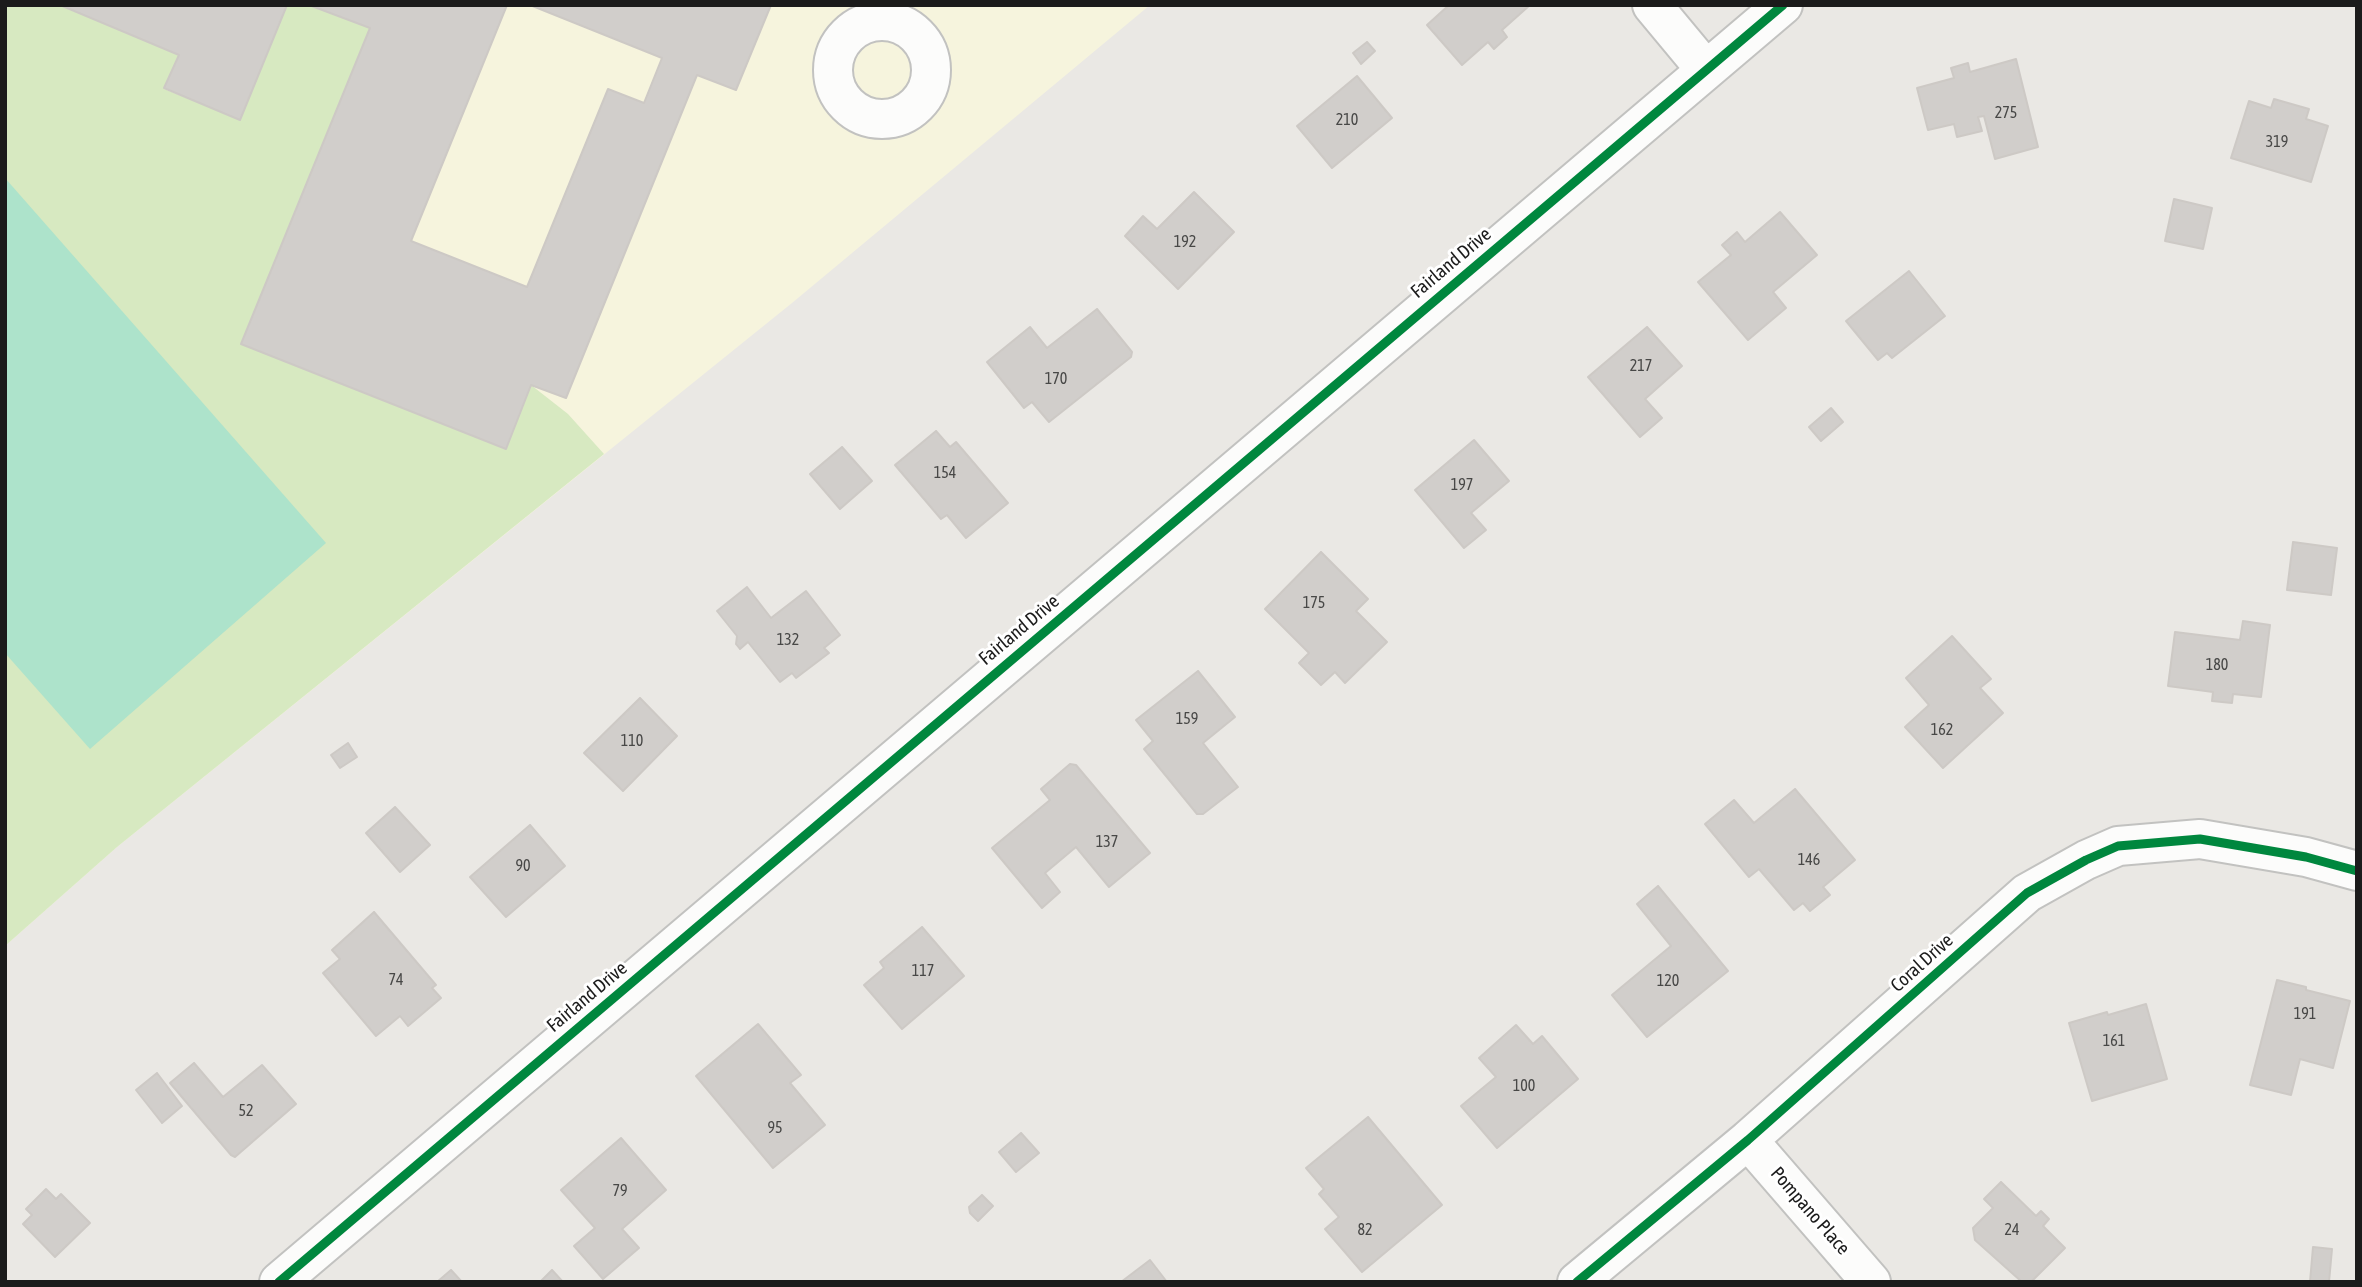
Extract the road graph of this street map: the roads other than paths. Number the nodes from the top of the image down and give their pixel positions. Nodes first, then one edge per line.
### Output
1 (1652, 5) edge
2 (1783, 5) edge
3 (1706, 69) junction
4 (2357, 871) edge
5 (1748, 1140) junction
6 (279, 1282) edge
7 (1577, 1282) edge
8 (1871, 1282) edge

1 - 3 street
2 - 3 street, Fairland Drive
3 - 6 street, Fairland Drive
4 - 5 street, Coral Drive
5 - 7 street, Coral Drive
5 - 8 street, Pompano Place

